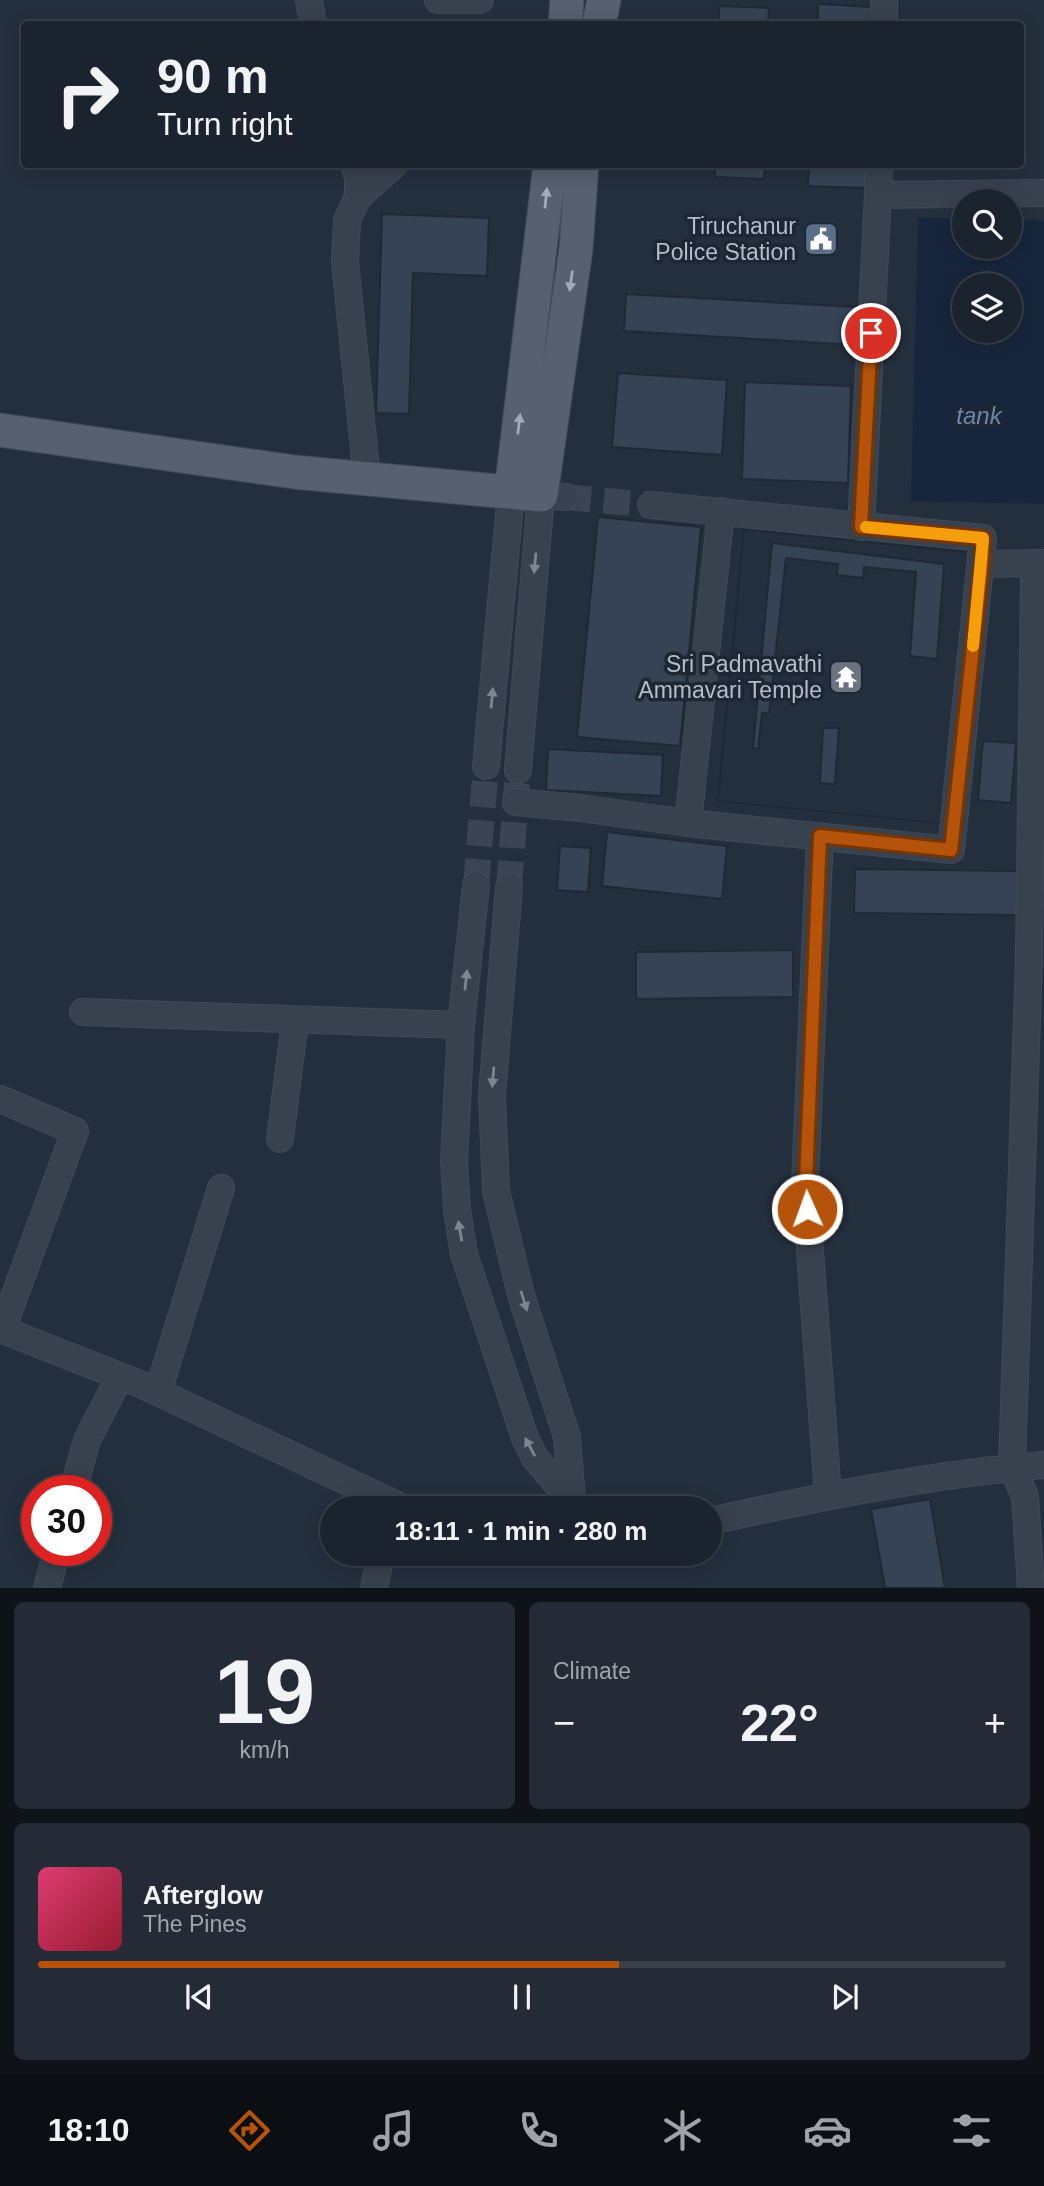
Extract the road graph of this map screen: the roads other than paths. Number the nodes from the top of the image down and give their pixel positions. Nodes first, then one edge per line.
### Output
1 (309, 0) edge
2 (438, 0) edge
3 (480, 0) edge
4 (604, 0) edge
5 (884, 0) edge
6 (312, 21) edge
7 (600, 21) edge
8 (884, 21) edge
9 (355, 168) edge
10 (391, 168) edge
11 (550, 168) edge
12 (582, 168) edge
13 (879, 168) edge
14 (1044, 193) edge
15 (878, 195) junction
16 (358, 197) junction
17 (0, 430) edge
18 (367, 479) junction
19 (539, 495) junction
20 (651, 505) tunnel mouth
21 (721, 511) junction
22 (861, 527) junction
23 (1043, 563) edge
24 (982, 564) junction
25 (486, 766) tunnel mouth
26 (518, 770) tunnel mouth
27 (516, 802) dead end
28 (688, 822) junction
29 (820, 836) junction
30 (476, 885) tunnel mouth
31 (509, 887) tunnel mouth
32 (1037, 956) edge
33 (83, 1012) dead end
34 (295, 1021) junction
35 (461, 1025) junction
36 (0, 1099) edge
37 (280, 1139) dead end
38 (221, 1188) dead end
39 (1, 1330) edge
40 (120, 1376) junction
41 (158, 1392) junction
42 (1044, 1465) edge
43 (1012, 1467) junction
44 (77, 1475) edge
45 (828, 1495) junction
46 (372, 1496) edge
47 (568, 1496) edge
48 (574, 1496) edge
49 (722, 1518) edge
50 (53, 1566) edge
51 (378, 1566) edge
52 (47, 1587) edge
53 (374, 1587) edge
54 (1031, 1587) edge

1 - 6 street
2 - 3 street
4 - 7 main road
5 - 8 street
9 - 16 street
10 - 16 street
19 -> 11 main road
12 -> 19 main road
13 - 15 street
14 - 15 street
15 - 22 street
16 - 18 street
17 - 18 main road
18 - 19 main road
25 -> 19 street
19 -> 26 street
20 - 21 street
21 - 22 street
21 - 28 street
22 - 24 street
23 - 24 street
23 - 32 street
24 - 29 street
27 - 28 street
28 - 29 street
29 - 45 street
35 -> 30 street
31 -> 48 street
32 - 43 street
33 - 34 street
34 - 35 street
34 - 37 street
47 -> 35 street
36 - 39 street
38 - 41 street
39 - 40 street
40 - 41 street
40 - 44 street
41 - 46 street
42 - 43 street
43 - 45 street
43 - 54 street
45 - 49 street
50 - 52 street
51 - 53 street

